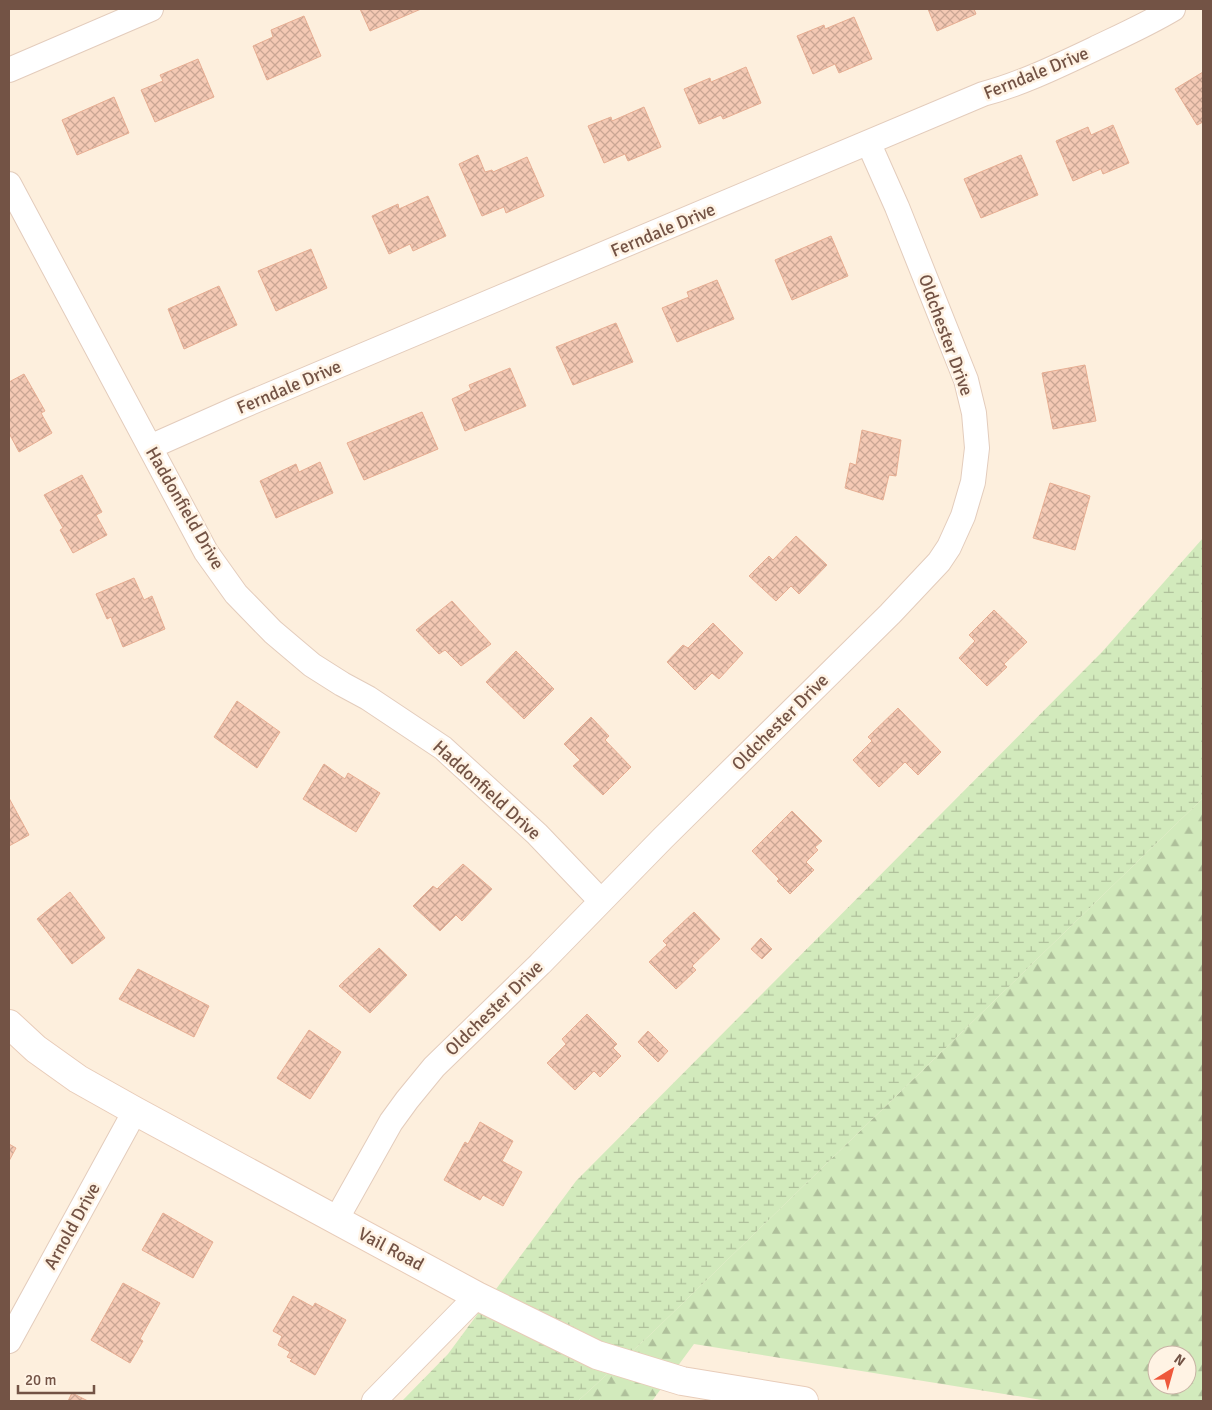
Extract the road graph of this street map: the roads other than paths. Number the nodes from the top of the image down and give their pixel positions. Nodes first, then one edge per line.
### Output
1 (151, 9) edge
2 (1173, 9) edge
3 (9, 70) edge
4 (869, 144) junction
5 (9, 184) edge
6 (150, 448) junction
7 (601, 901) junction
8 (9, 1024) edge
9 (135, 1111) junction
10 (336, 1220) junction
11 (477, 1296) junction
12 (9, 1341) edge
13 (762, 1398) edge
14 (374, 1401) edge
15 (804, 1401) edge

1 - 3 street
2 - 4 street, Ferndale Drive
4 - 6 street, Ferndale Drive
4 - 7 street, Oldchester Drive
5 - 6 street, Haddonfield Drive
6 - 7 street, Haddonfield Drive
7 - 10 street, Oldchester Drive
8 - 9 street, Vail Road
9 - 10 street, Vail Road
9 - 12 street, Arnold Drive
10 - 11 street, Vail Road
11 - 13 street, Vail Road
11 - 14 street
13 - 15 street, Vail Road

